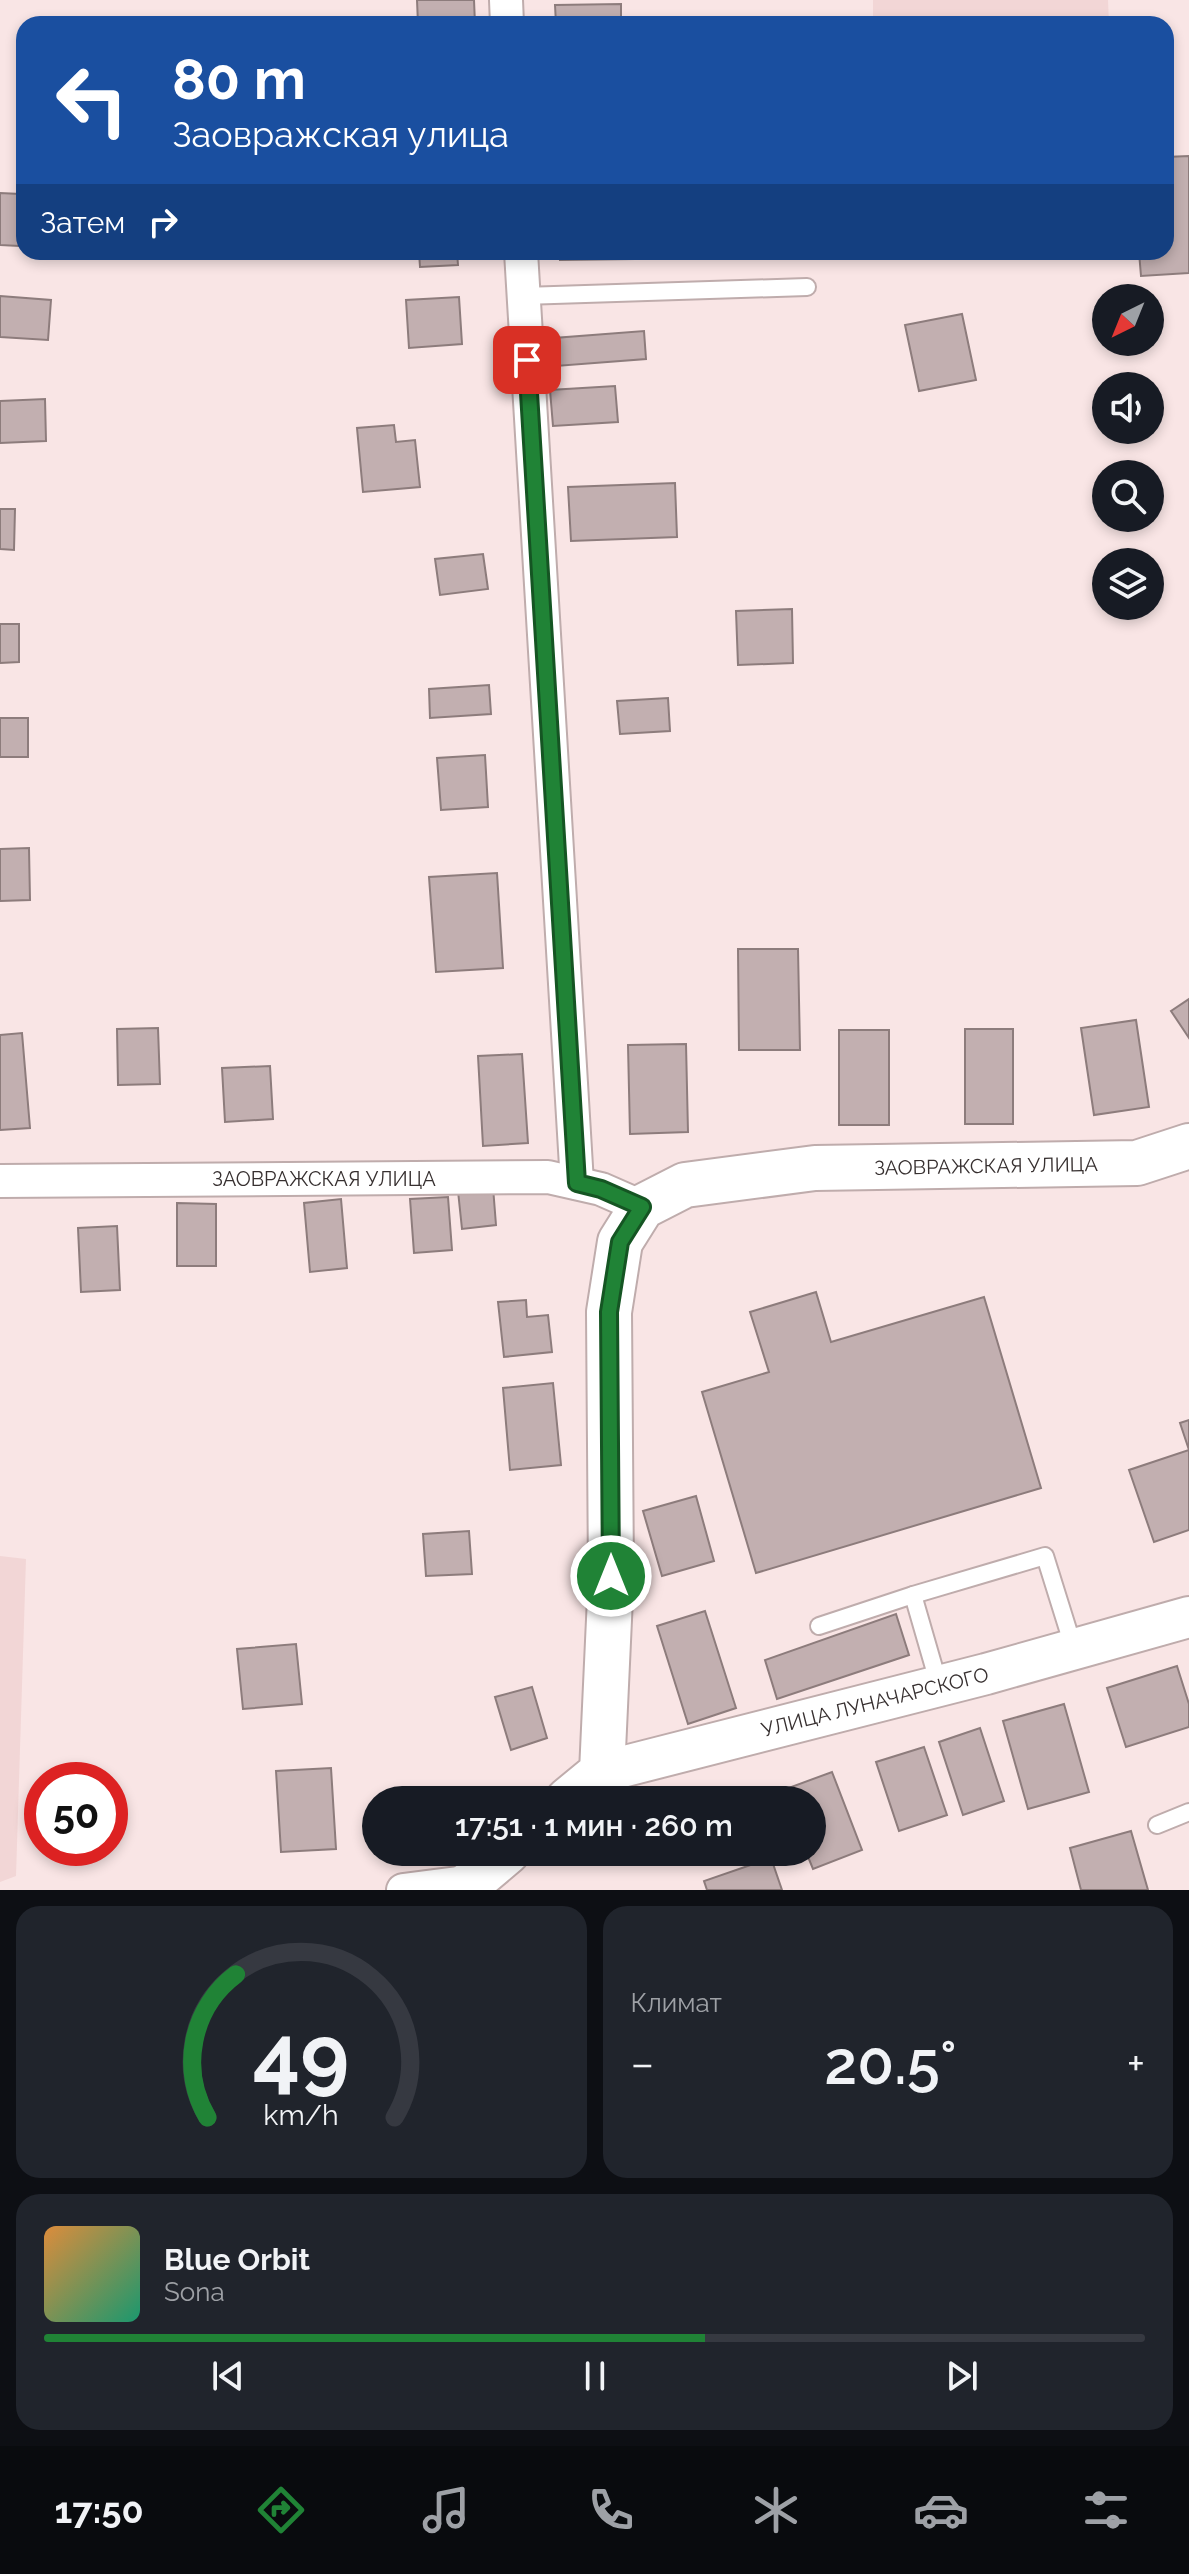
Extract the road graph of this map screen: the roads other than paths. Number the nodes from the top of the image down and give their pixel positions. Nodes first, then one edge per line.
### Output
1 (521, 260) edge
2 (807, 287) dead end
3 (523, 296) junction
4 (1189, 1146) edge
5 (0, 1181) edge
6 (577, 1183) junction
7 (642, 1207) junction
8 (913, 1595) junction
9 (1189, 1617) edge
10 (819, 1626) dead end
11 (1074, 1650) junction
12 (939, 1686) junction
13 (602, 1772) junction
14 (585, 1786) edge
15 (1189, 1812) edge
16 (1157, 1825) dead end
17 (489, 1874) edge
18 (403, 1890) edge

1 - 3 street
2 - 3 lane
3 - 6 street
4 - 7 main road, ЗАОВРАЖСКАЯ УЛИЦА
5 - 6 street, ЗАОВРАЖСКАЯ УЛИЦА
6 - 7 street, ЗАОВРАЖСКАЯ УЛИЦА
7 - 13 main road
8 - 10 lane
8 - 11 lane
8 - 12 lane
9 - 11 street, УЛИЦА ЛУНАЧАРСКОГО
11 - 12 street, УЛИЦА ЛУНАЧАРСКОГО
12 - 13 street, УЛИЦА ЛУНАЧАРСКОГО
13 - 14 main road, УЛИЦА ЛУНАЧАРСКОГО
15 - 16 lane
17 - 18 street

